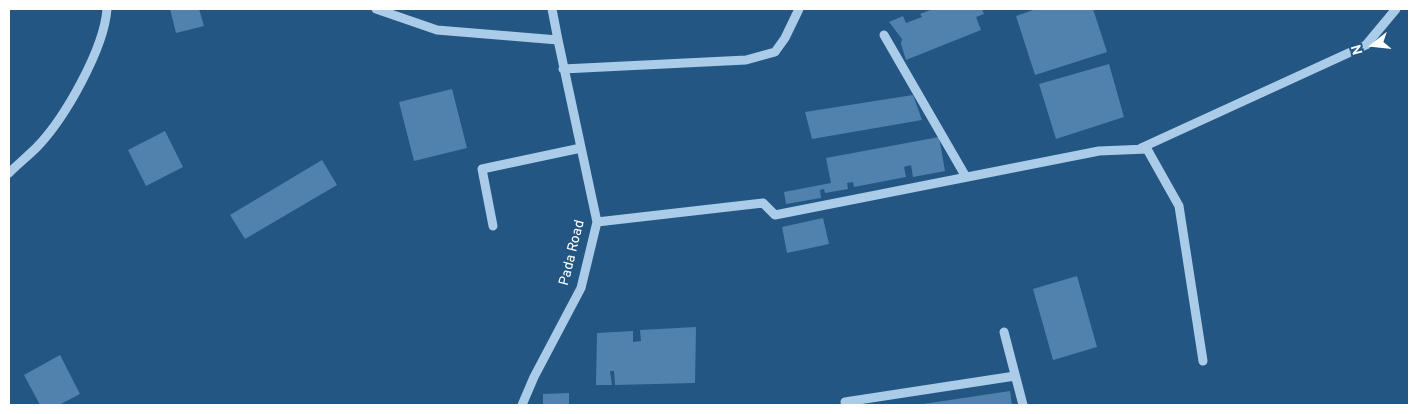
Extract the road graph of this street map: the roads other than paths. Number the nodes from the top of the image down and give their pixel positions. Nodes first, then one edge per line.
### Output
1 (107, 9) edge
2 (376, 9) edge
3 (552, 9) edge
4 (799, 9) edge
5 (1396, 9) edge
6 (884, 35) dead end
7 (558, 40) junction
8 (563, 69) junction
9 (581, 148) junction
10 (1138, 149) junction
11 (9, 173) edge
12 (966, 177) junction
13 (597, 222) junction
14 (493, 226) dead end
15 (1004, 332) dead end
16 (1202, 361) dead end
17 (1016, 376) junction
18 (845, 402) dead end
19 (522, 405) edge
20 (1023, 405) edge

1 - 11 street
2 - 7 street
3 - 7 street, Pada Road
4 - 8 street
5 - 10 street
6 - 12 street
7 - 8 street, Pada Road
8 - 9 street, Pada Road
9 - 13 street, Pada Road
9 - 14 street
10 - 12 street
10 - 16 street
12 - 13 street
13 - 19 street, Pada Road
15 - 17 street
17 - 18 street
17 - 20 street

